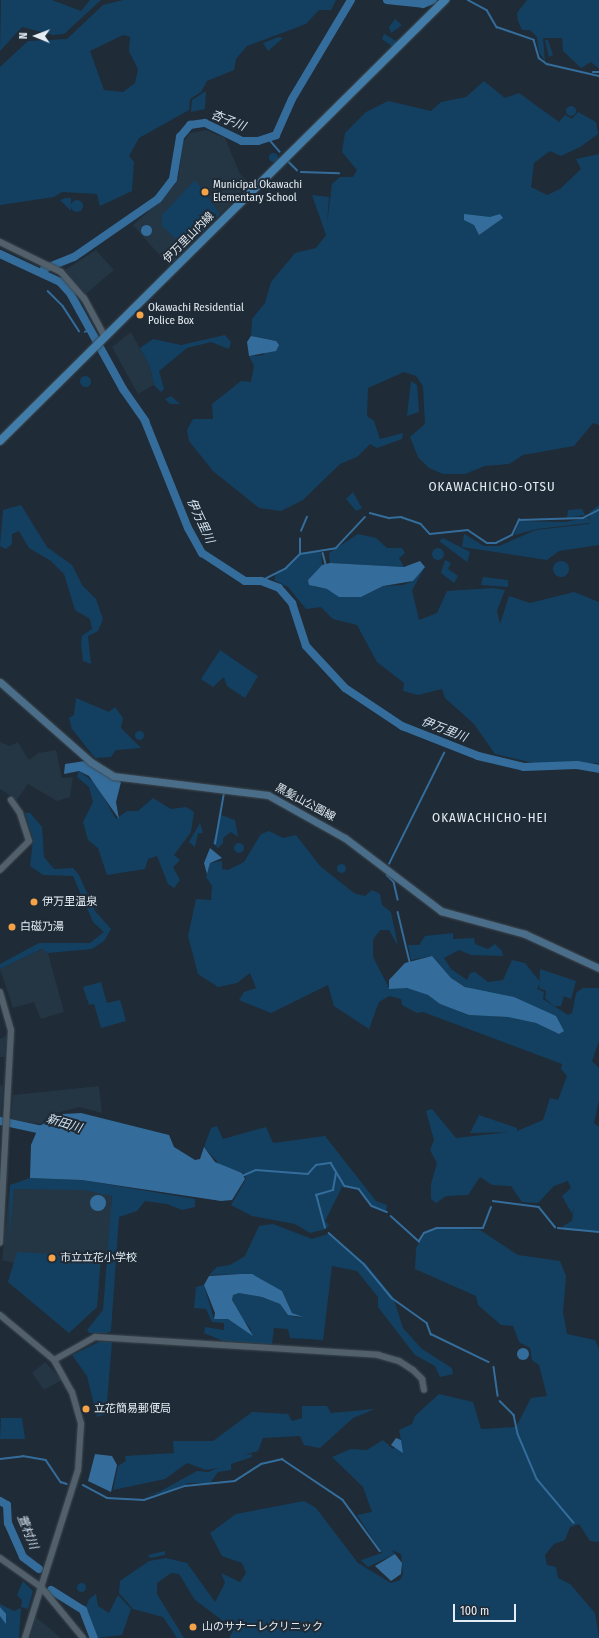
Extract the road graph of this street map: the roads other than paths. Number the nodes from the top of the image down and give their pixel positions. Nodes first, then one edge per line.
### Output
1 (445, 0) edge
2 (0, 242) edge
3 (104, 337) junction
4 (0, 441) edge
5 (0, 682) edge
6 (11, 800) dead end
7 (0, 870) edge
8 (599, 968) edge
9 (0, 992) edge
10 (0, 1244) edge
11 (0, 1315) edge
12 (54, 1360) junction
13 (424, 1390) dead end
14 (0, 1558) edge
15 (41, 1587) junction
16 (24, 1638) edge
17 (83, 1638) edge

1 - 3 main road, 伊万里山内線
2 - 3 street
3 - 4 main road, 伊万里山内線
5 - 8 main road, 黒髪山公園線
6 - 7 street
9 - 10 street
11 - 12 street
12 - 13 street
12 - 15 street
14 - 15 street
15 - 16 street
15 - 17 street

